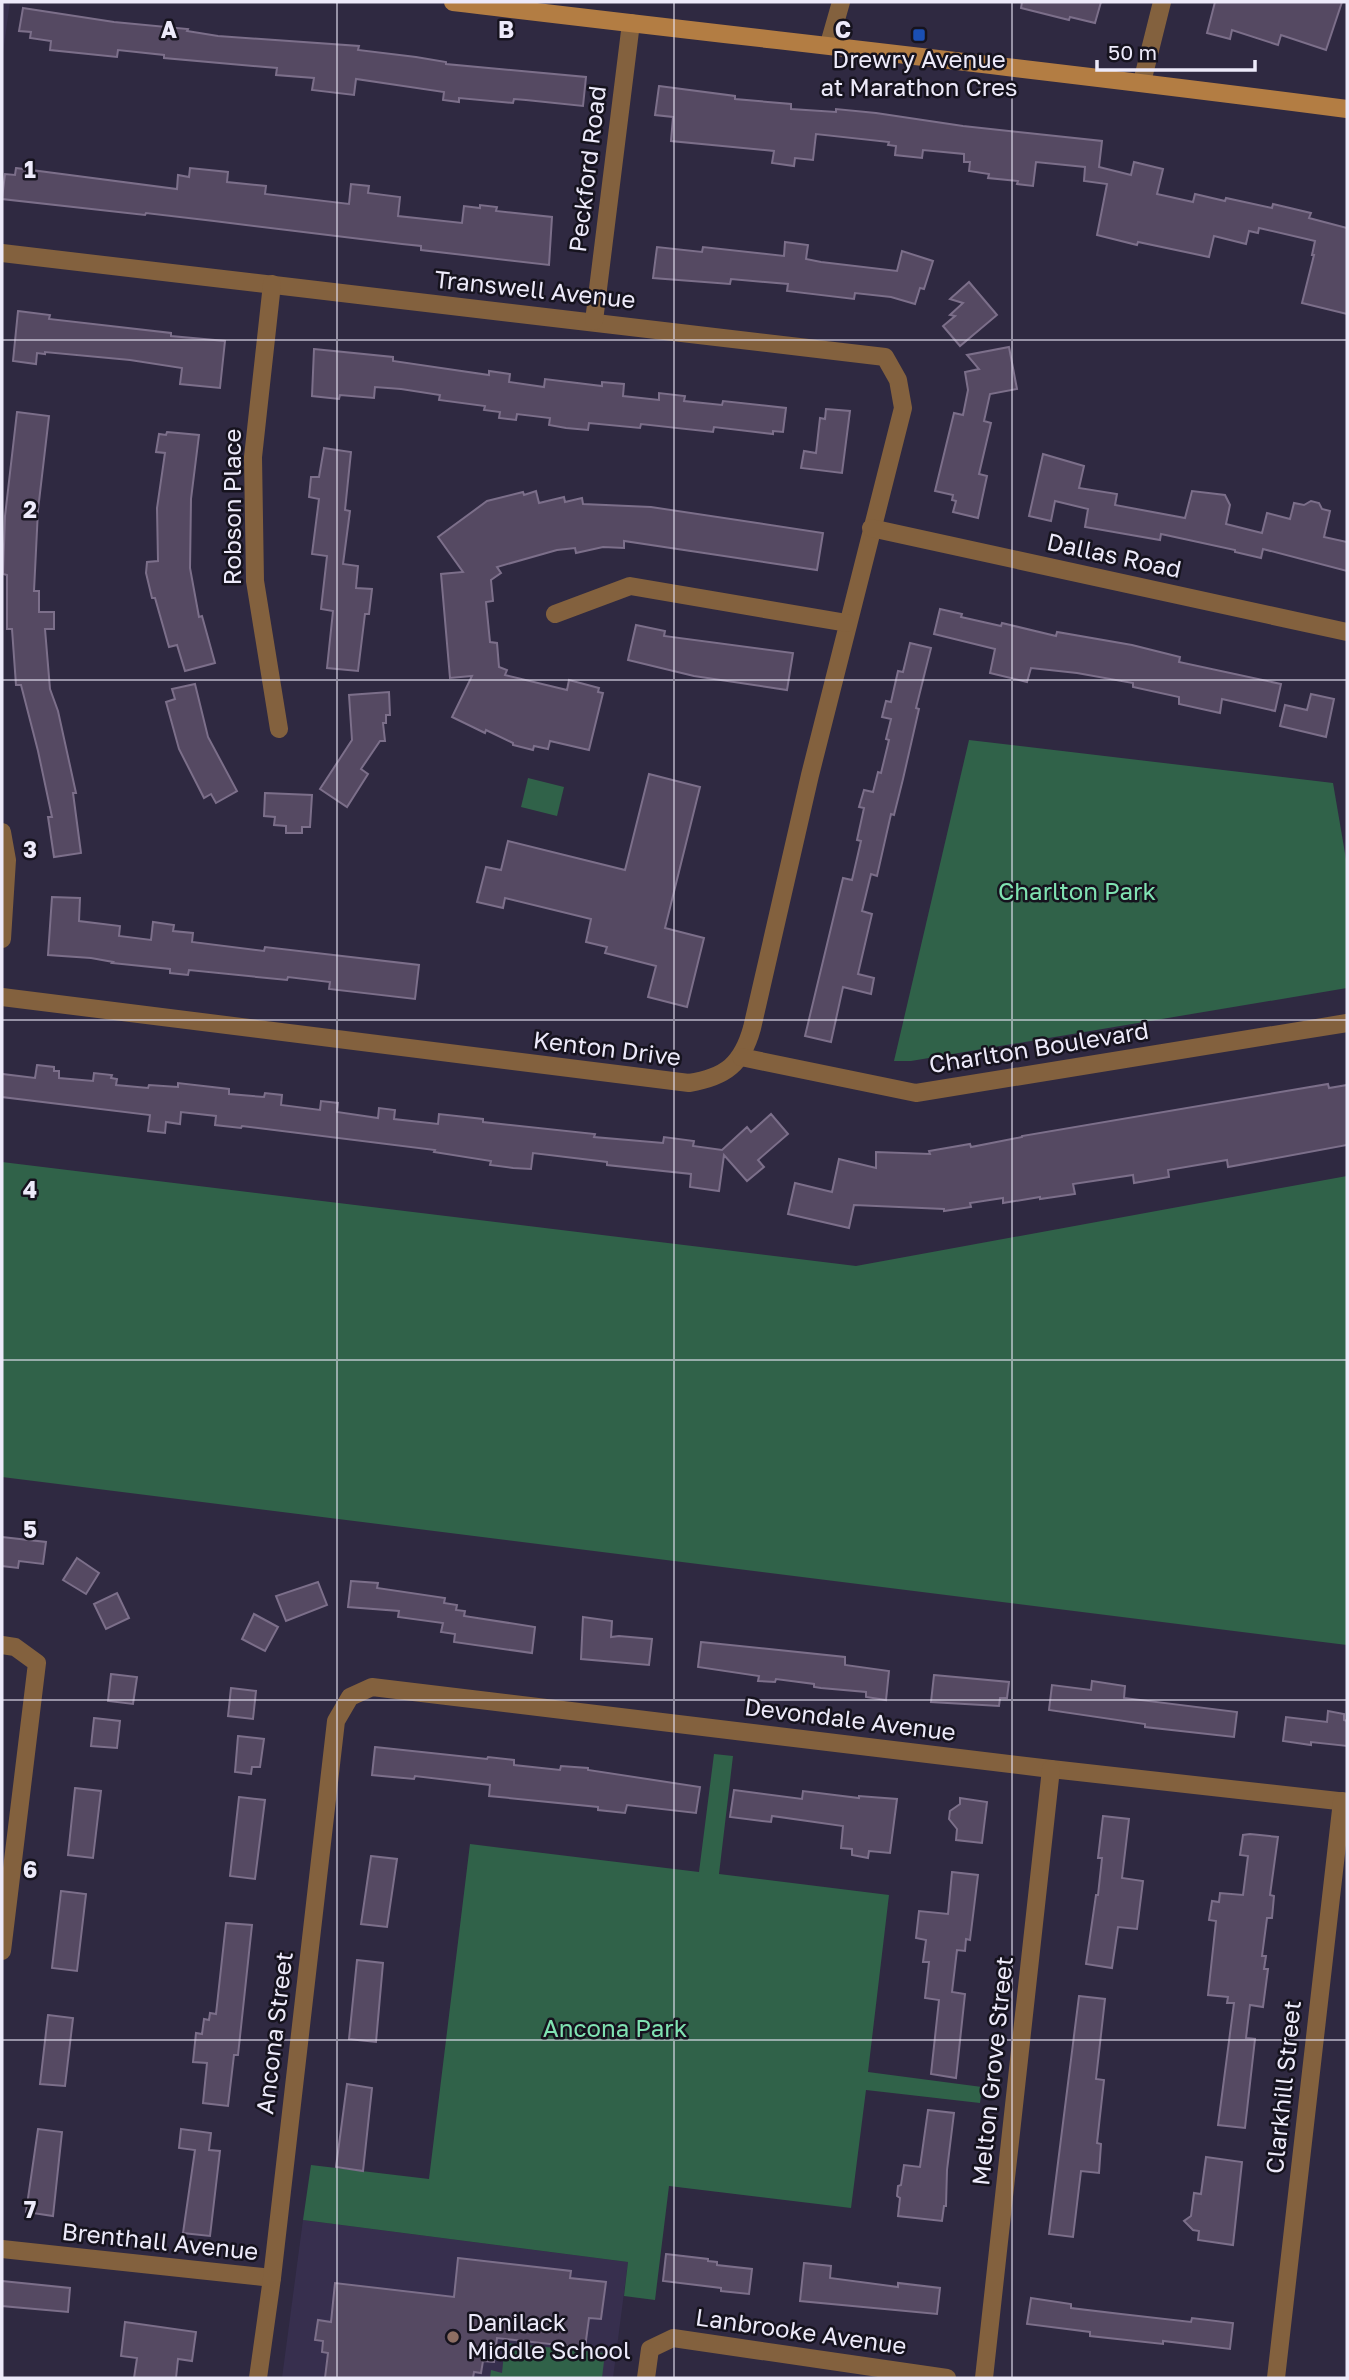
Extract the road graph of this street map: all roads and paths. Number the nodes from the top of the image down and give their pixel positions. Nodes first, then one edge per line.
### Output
1 (453, 2) edge
2 (841, 2) edge
3 (1162, 2) edge
4 (631, 23) junction
5 (830, 44) junction
6 (1142, 82) junction
7 (1347, 109) edge
8 (2, 253) edge
9 (272, 284) junction
10 (594, 321) junction
11 (871, 528) junction
12 (555, 614) dead end
13 (847, 623) junction
14 (1347, 632) edge
15 (279, 729) dead end
16 (2, 832) edge
17 (2, 939) edge
18 (2, 997) edge
19 (1347, 1023) edge
20 (741, 1057) junction
21 (2, 1645) edge
22 (350, 1697) joint
23 (1051, 1769) junction
24 (1344, 1801) edge
25 (2, 1951) edge
26 (2, 2249) edge
27 (272, 2278) junction
28 (258, 2378) edge
29 (646, 2378) edge
30 (947, 2378) edge
31 (984, 2378) edge
32 (1276, 2378) edge

1 - 4 street
2 - 5 street
3 - 6 street
4 - 5 street
4 - 10 street, Peckford Road
5 - 6 street
6 - 7 street
8 - 9 street, Transwell Avenue
9 - 10 street, Transwell Avenue
9 - 15 street, Robson Place
10 - 11 street, Transwell Avenue
11 - 13 street
11 - 14 street, Dallas Road
12 - 13 street
13 - 20 street
16 - 17 street
18 - 20 street, Kenton Drive
19 - 20 street, Charlton Boulevard
21 - 25 street
22 - 23 street, Devondale Avenue
22 - 27 street, Ancona Street
23 - 24 street, Devondale Avenue
23 - 31 street, Melton Grove Street
24 - 32 street, Clarkhill Street
26 - 27 street, Brenthall Avenue
27 - 28 street, Ancona Street
29 - 30 street, Lanbrooke Avenue

